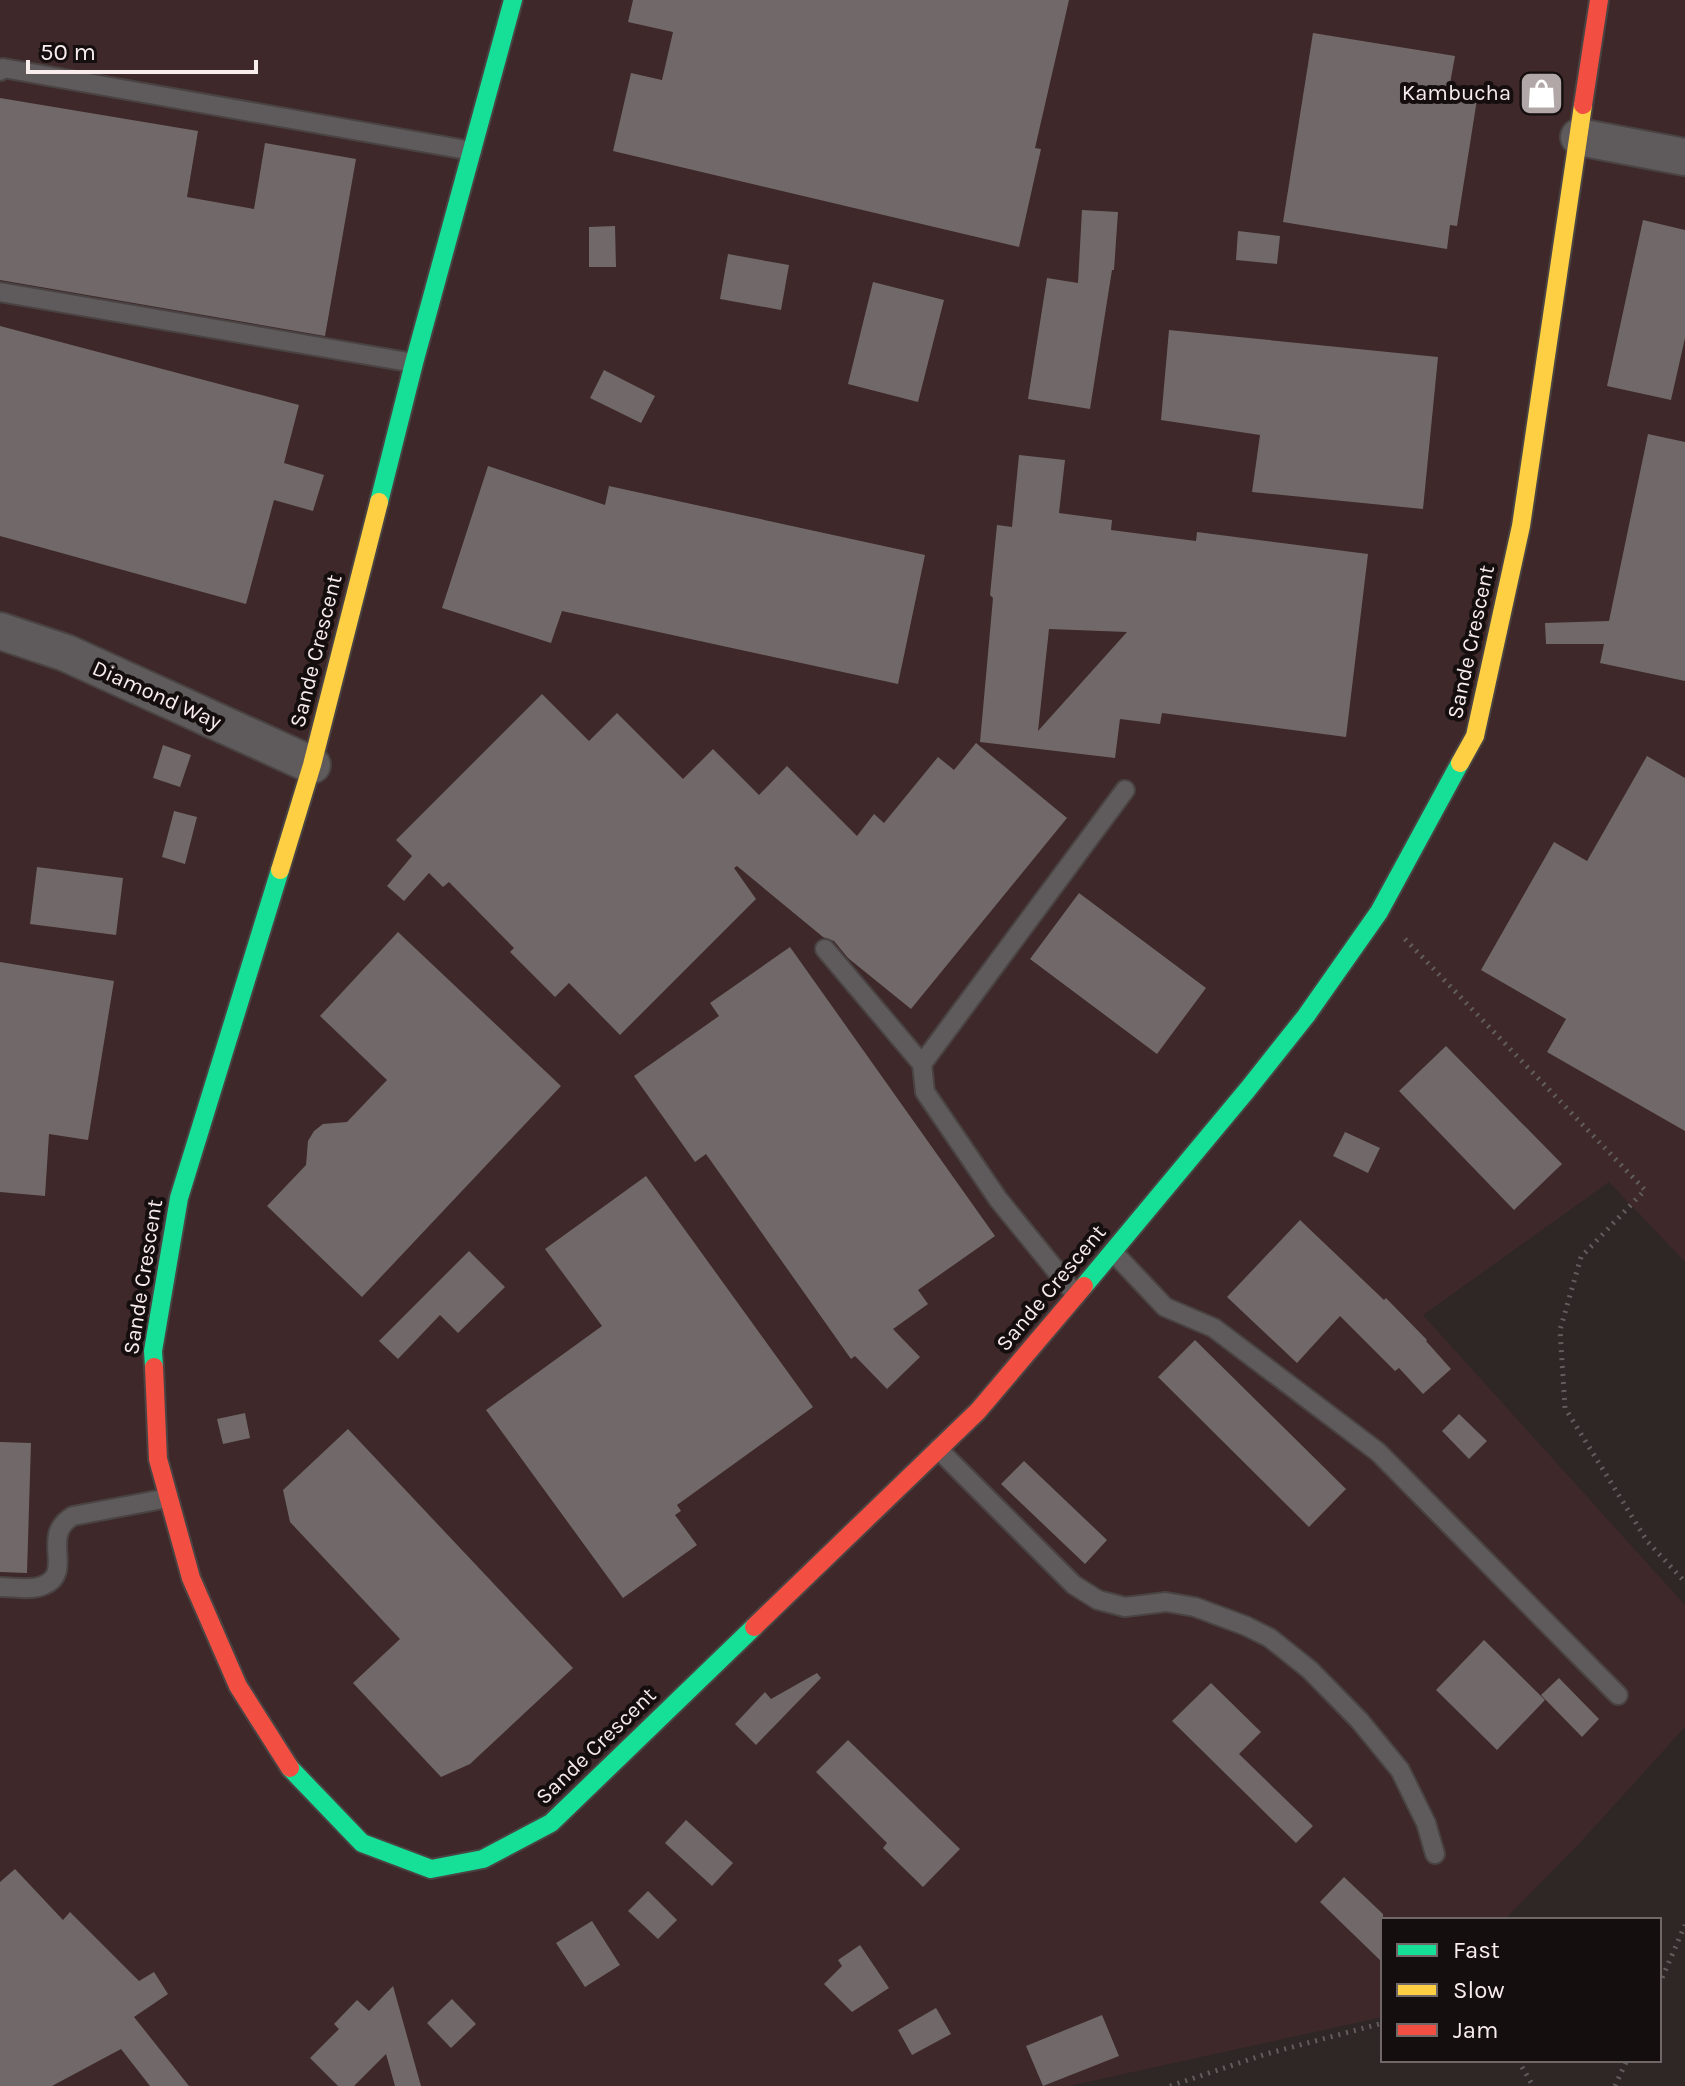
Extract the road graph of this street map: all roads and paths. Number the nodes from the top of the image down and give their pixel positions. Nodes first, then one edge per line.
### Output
1 (513, 0) edge
2 (1599, 0) edge
3 (0, 71) edge
4 (1579, 137) junction
5 (472, 151) junction
6 (1685, 157) edge
7 (0, 292) edge
8 (414, 363) junction
9 (0, 631) edge
10 (312, 765) junction
11 (1125, 790) dead end
12 (1379, 912) junction
13 (825, 949) dead end
14 (922, 1064) junction
15 (1113, 1252) junction
16 (1076, 1295) junction
17 (938, 1449) junction
18 (168, 1498) junction
19 (1685, 1582) edge
20 (0, 1587) edge
21 (1618, 1695) dead end
22 (1435, 1854) dead end
23 (1685, 1925) edge
24 (1661, 1980) edge
25 (1381, 2024) edge
26 (1519, 2062) edge
27 (1626, 2062) edge
28 (1170, 2086) edge
29 (1533, 2086) edge
30 (1615, 2086) edge

1 - 5 street, Sande Crescent
2 - 4 street, Sande Crescent
3 - 5 lane
4 - 6 street
4 - 12 street, Sande Crescent
5 - 8 street, Sande Crescent
7 - 8 lane
8 - 10 street, Sande Crescent
9 - 10 street, Diamond Way
10 - 18 street, Sande Crescent
11 - 14 lane
12 - 15 street, Sande Crescent
12 - 19 path
13 - 14 lane
14 - 16 lane
15 - 16 street, Sande Crescent
15 - 21 lane
16 - 17 street, Sande Crescent
17 - 18 street, Sande Crescent
17 - 22 lane
18 - 20 lane
23 - 24 path
25 - 28 path
26 - 29 path
27 - 30 path

